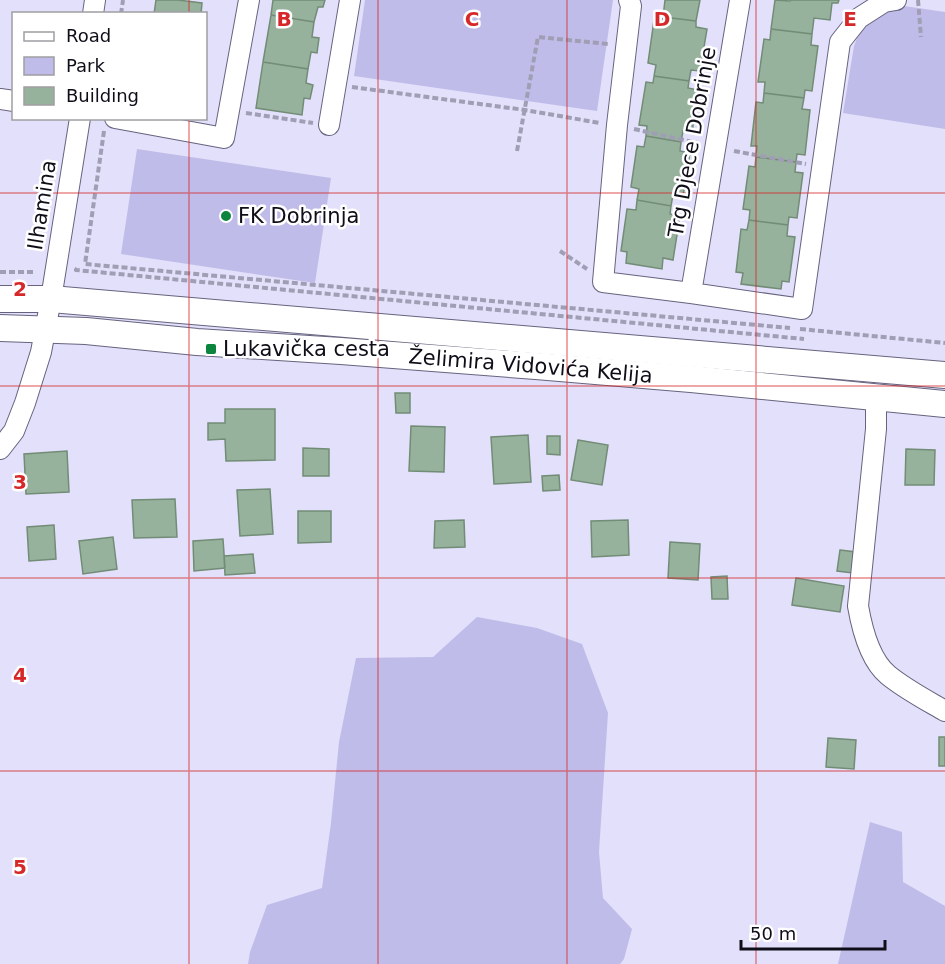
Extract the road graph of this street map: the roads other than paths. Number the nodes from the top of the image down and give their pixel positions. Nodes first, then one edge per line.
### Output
1 (249, 0) edge
2 (350, 0) edge
3 (629, 0) edge
4 (741, 0) edge
5 (896, 0) edge
6 (80, 120) edge
7 (109, 124) edge
8 (329, 125) road end
9 (691, 293) junction
10 (0, 299) edge
11 (51, 299) junction
12 (0, 328) edge
13 (44, 329) junction
14 (945, 375) edge
15 (876, 398) junction
16 (945, 404) edge
17 (0, 449) edge
18 (945, 711) edge

1 - 7 street
2 - 8 street
3 - 9 street
4 - 9 street, Trg Djece Dobrinje
5 - 9 street
6 - 11 street, Ilhamina
10 - 11 main road, Želimira Vidovića Kelija
11 - 13 street, Ilhamina
11 - 14 main road, Želimira Vidovića Kelija
12 - 13 main road, Želimira Vidovića Kelija
13 - 15 main road, Želimira Vidovića Kelija
13 - 17 street, Ilhamina
15 - 16 main road, Želimira Vidovića Kelija
15 - 18 street

